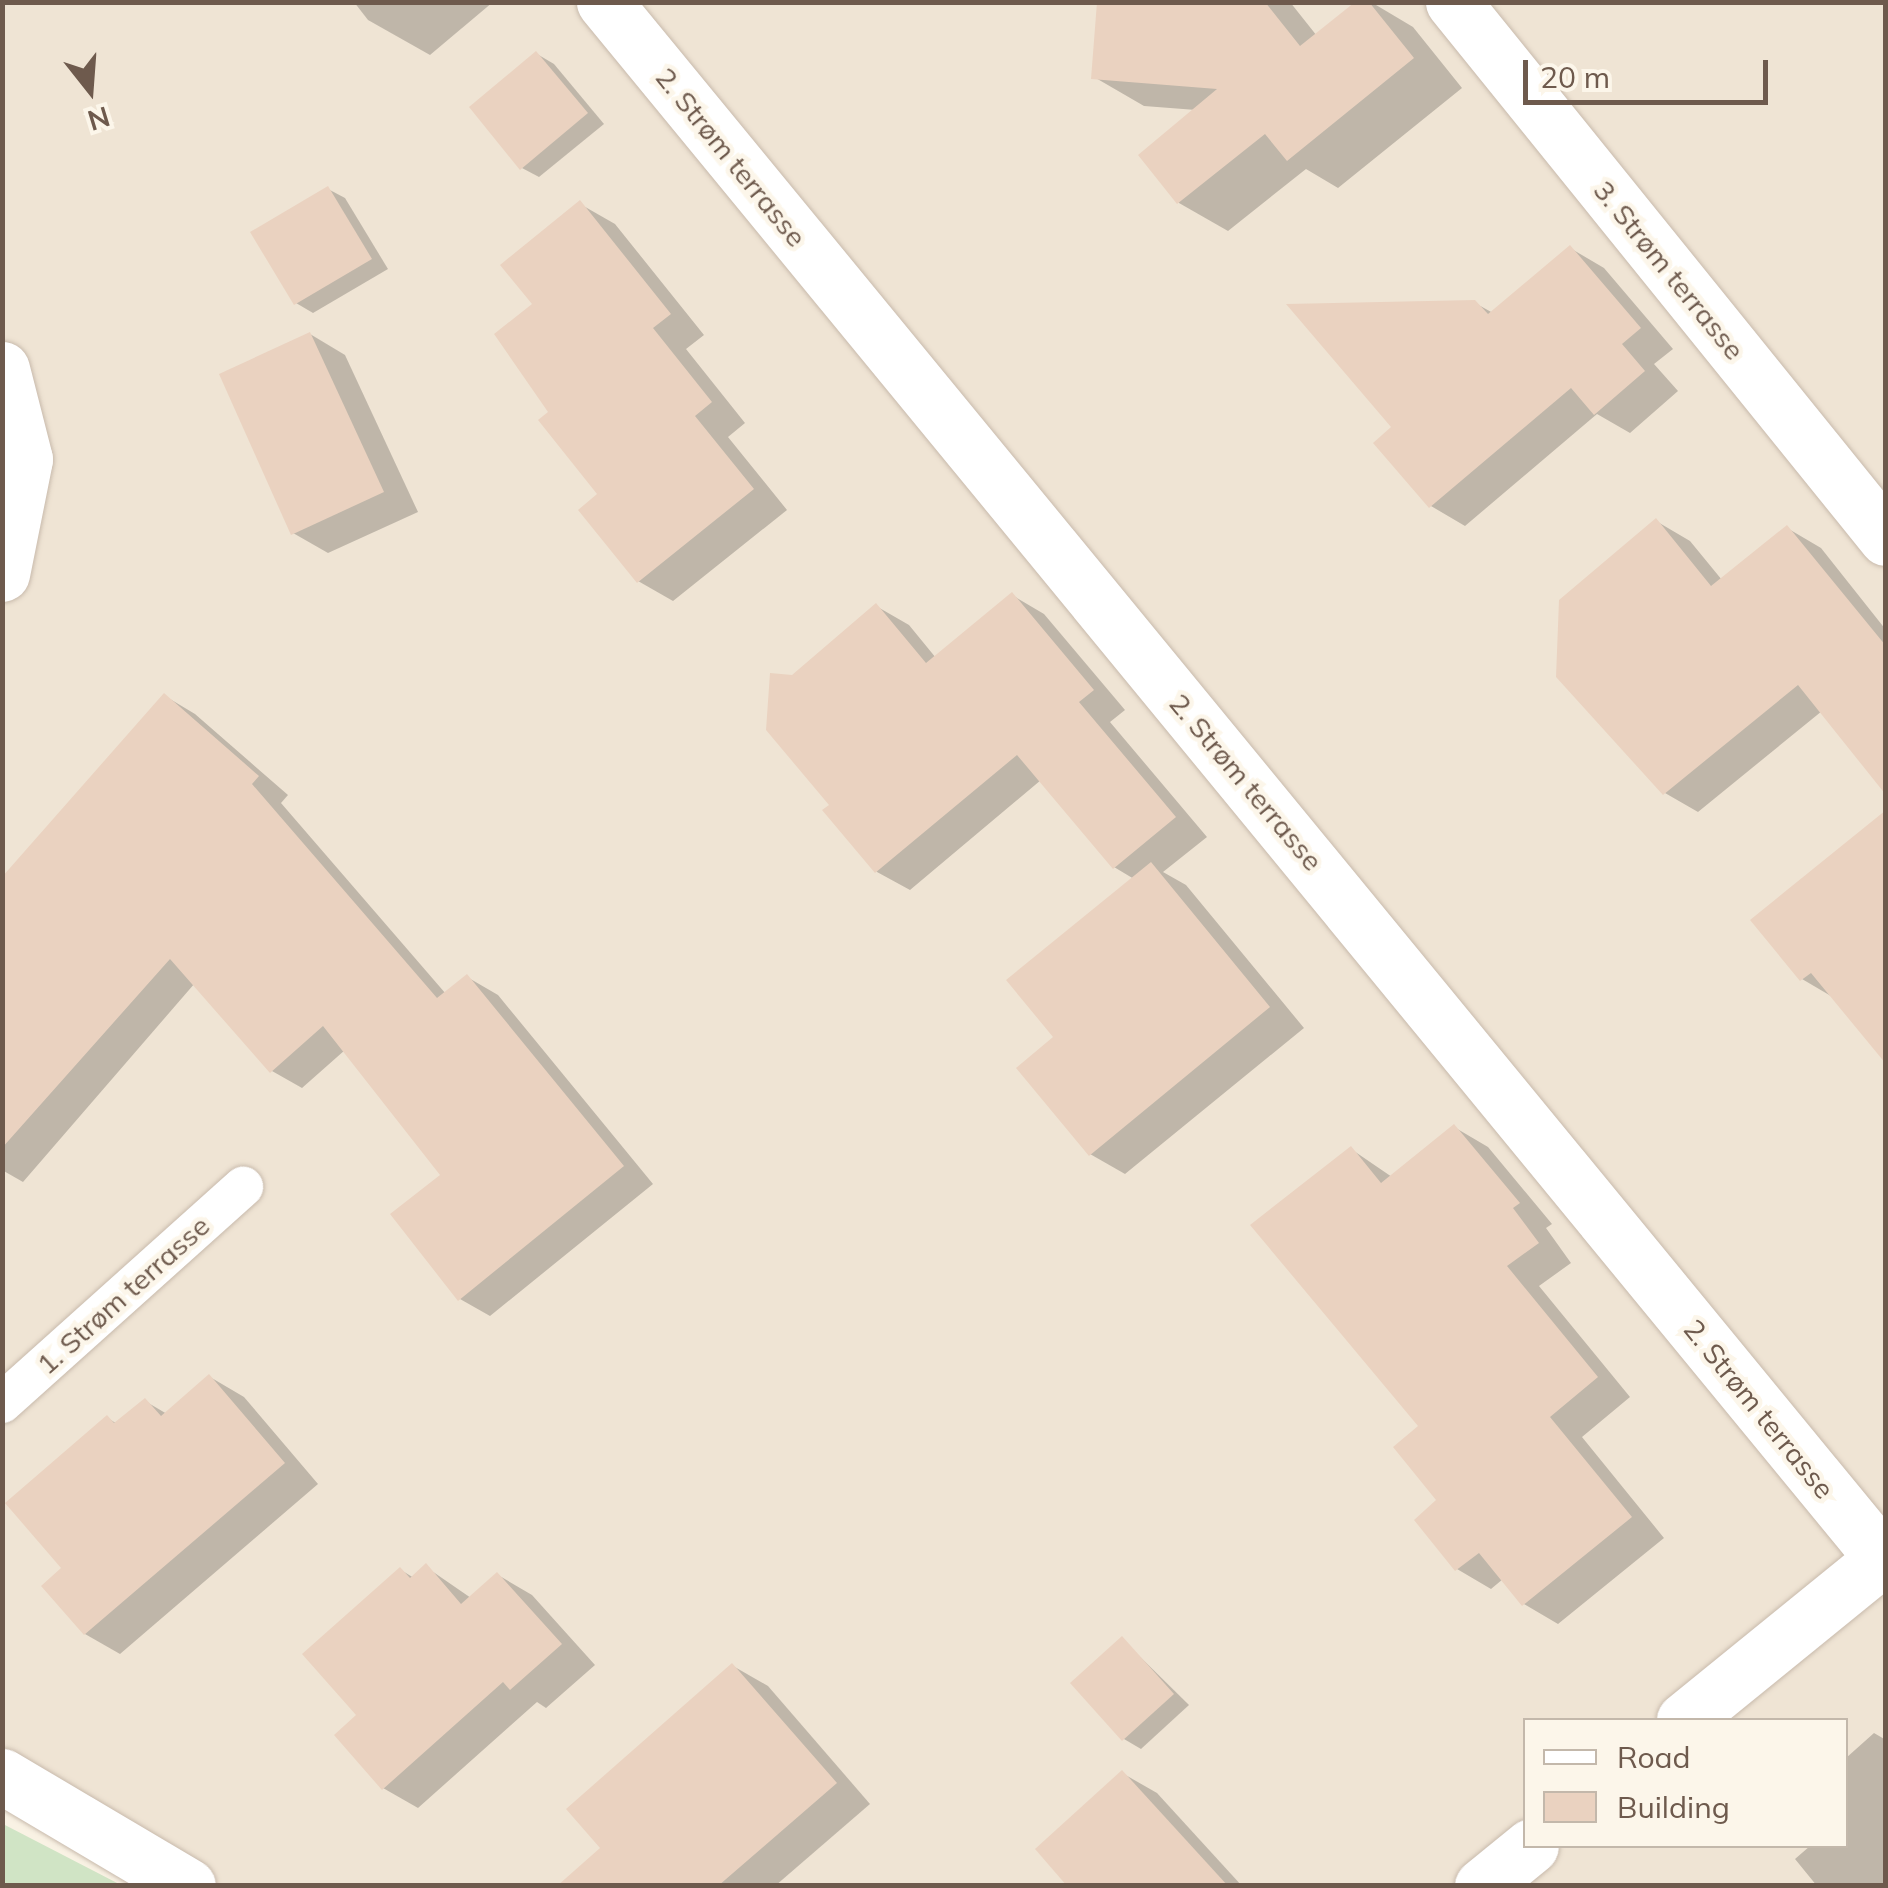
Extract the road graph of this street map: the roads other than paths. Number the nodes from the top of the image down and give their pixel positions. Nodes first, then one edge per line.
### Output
1 (604, 2) edge
2 (1453, 2) edge
3 (2, 369) edge
4 (1886, 538) edge
5 (2, 574) edge
6 (244, 1188) dead end
7 (2, 1403) edge
8 (1884, 1561) edge
9 (1687, 1718) edge
10 (2, 1776) edge
11 (1529, 1848) edge
12 (188, 1886) edge
13 (1482, 1886) edge

1 - 8 main road, 2. Strøm terrasse
2 - 4 main road, 3. Strøm terrasse
3 - 5 main road
6 - 7 lane, 1. Strøm terrasse
8 - 9 main road
10 - 12 main road
11 - 13 main road

